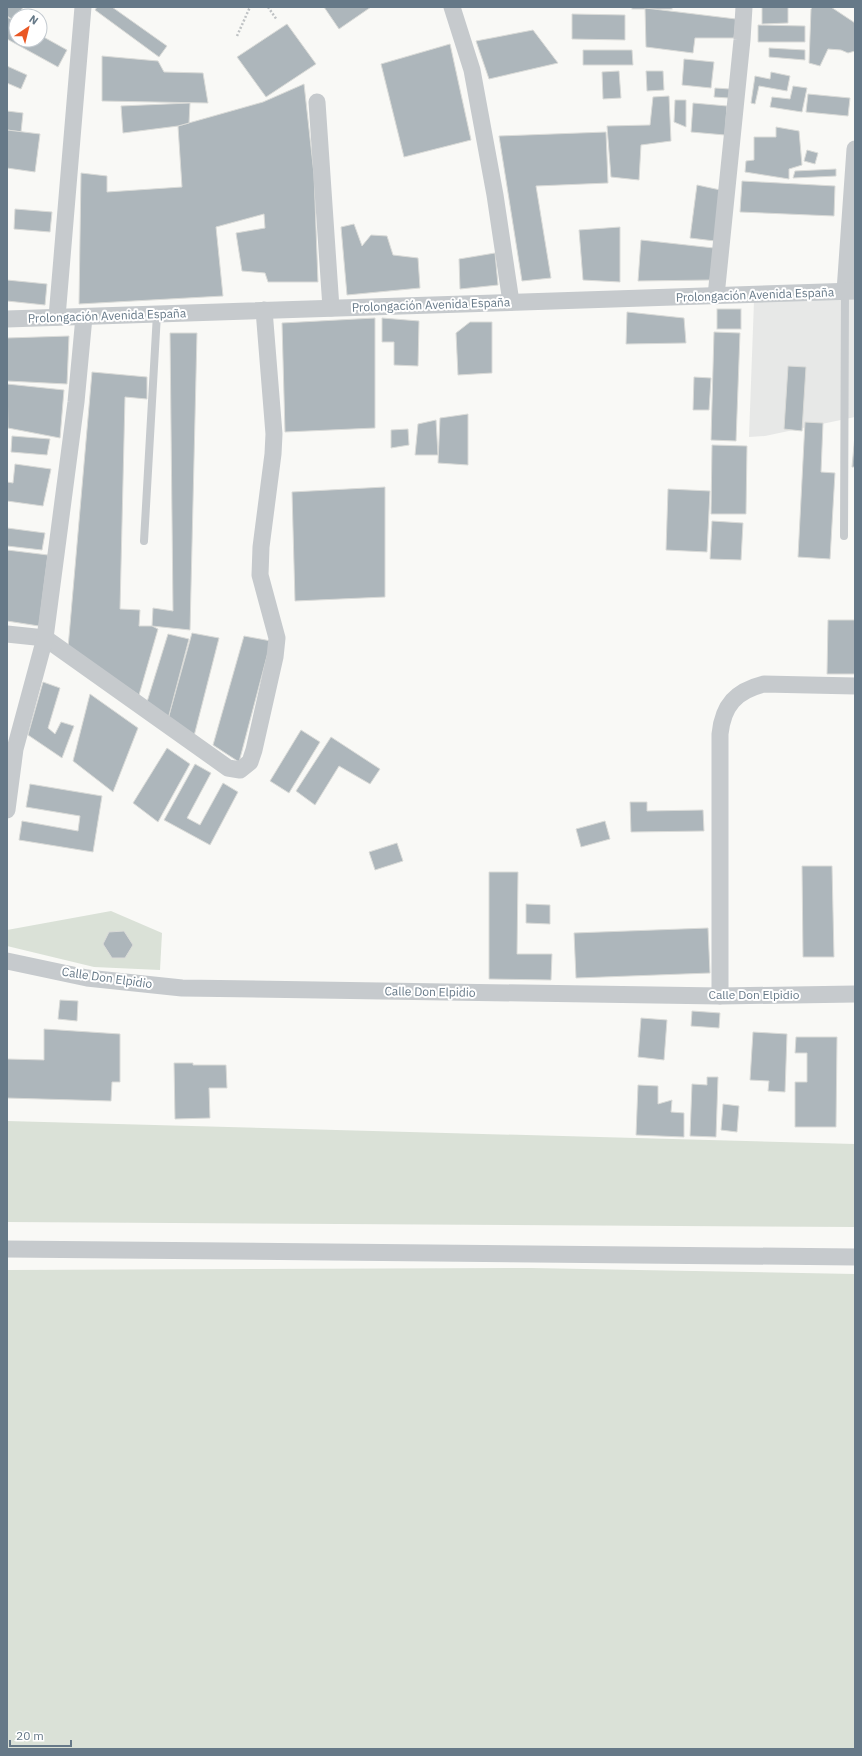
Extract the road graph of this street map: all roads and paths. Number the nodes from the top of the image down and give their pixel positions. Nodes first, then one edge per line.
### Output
1 (83, 7) edge
2 (250, 7) edge
3 (268, 7) edge
4 (452, 7) edge
5 (744, 7) edge
6 (277, 20) dead end
7 (237, 36) dead end
8 (317, 102) dead end
9 (855, 149) edge
10 (850, 291) edge
11 (716, 296) junction
12 (511, 302) junction
13 (331, 308) junction
14 (264, 310) junction
15 (157, 314) junction
16 (84, 317) junction
17 (57, 318) junction
18 (7, 319) edge
19 (844, 536) dead end
20 (144, 541) dead end
21 (7, 634) edge
22 (45, 638) junction
23 (855, 686) edge
24 (7, 810) edge
25 (7, 961) edge
26 (855, 994) edge
27 (720, 996) junction
28 (7, 1249) edge
29 (855, 1256) edge

1 - 17 street
2 - 7 path
3 - 6 path
4 - 12 street
5 - 11 street
8 - 13 street
9 - 10 street
10 - 11 street, Prolongación Avenida España
10 - 19 lane
11 - 12 street, Prolongación Avenida España
12 - 13 street, Prolongación Avenida España
13 - 14 street, Prolongación Avenida España
14 - 15 street, Prolongación Avenida España
14 - 22 street
15 - 16 street, Prolongación Avenida España
15 - 20 lane
16 - 17 street, Prolongación Avenida España
16 - 22 street
17 - 18 street, Prolongación Avenida España
21 - 22 street
22 - 24 street
23 - 27 street
25 - 27 street, Calle Don Elpidio
26 - 27 street, Calle Don Elpidio
28 - 29 street

